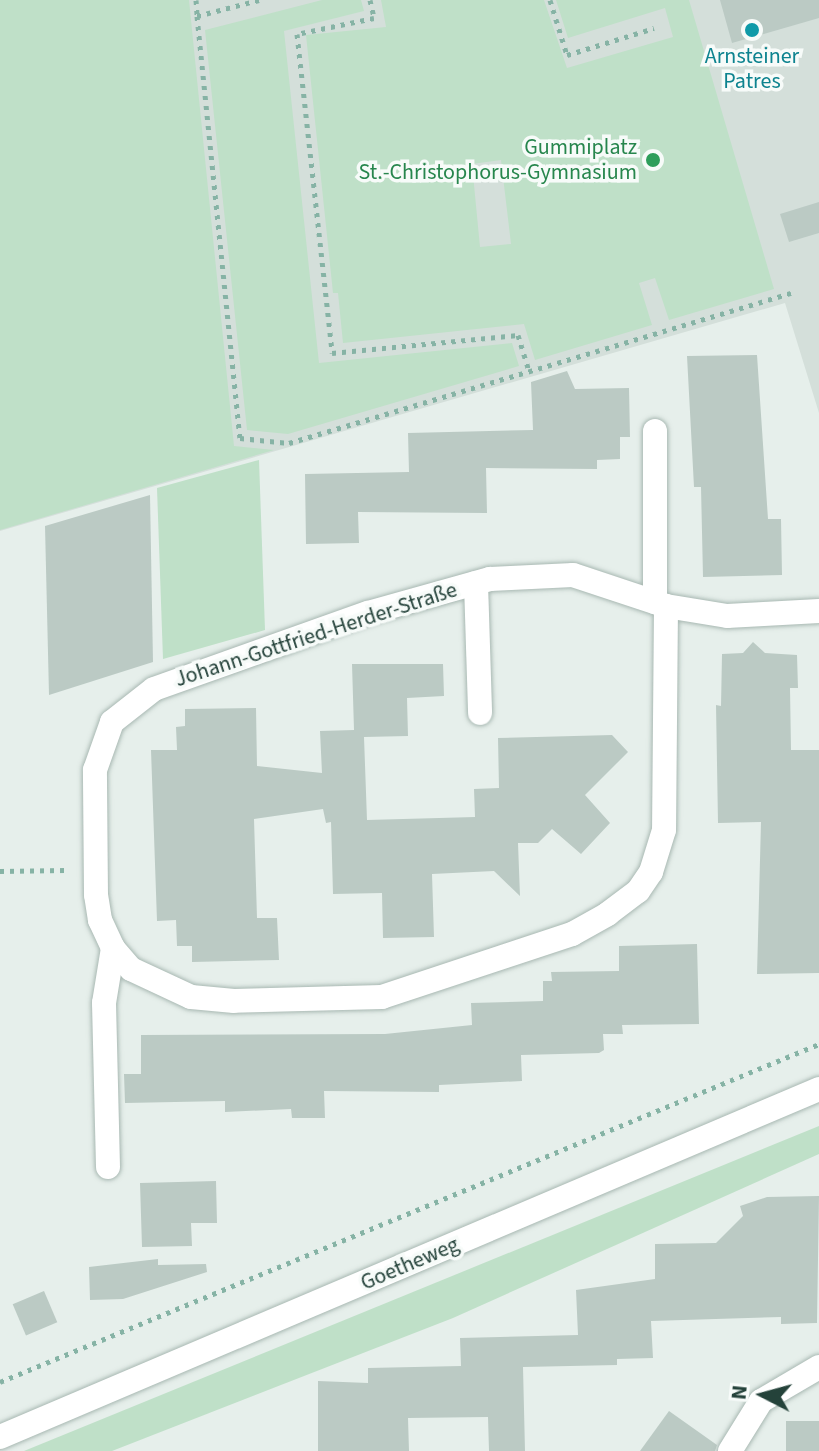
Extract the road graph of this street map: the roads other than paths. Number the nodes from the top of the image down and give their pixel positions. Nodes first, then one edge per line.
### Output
1 (655, 431) dead end
2 (476, 583) junction
3 (661, 604) junction
4 (819, 611) edge
5 (480, 713) dead end
6 (113, 948) junction
7 (819, 1089) edge
8 (108, 1167) dead end
9 (819, 1367) edge
10 (0, 1437) edge
11 (730, 1451) edge

1 - 3 street, Johann-Gottfried-Herder-Straße
2 - 3 street, Johann-Gottfried-Herder-Straße
2 - 5 street, Johann-Gottfried-Herder-Straße
2 - 6 street, Johann-Gottfried-Herder-Straße
3 - 4 street, Johann-Gottfried-Herder-Straße
3 - 6 street, Johann-Gottfried-Herder-Straße
6 - 8 street, Johann-Gottfried-Herder-Straße
7 - 10 street, Goetheweg
9 - 11 street

